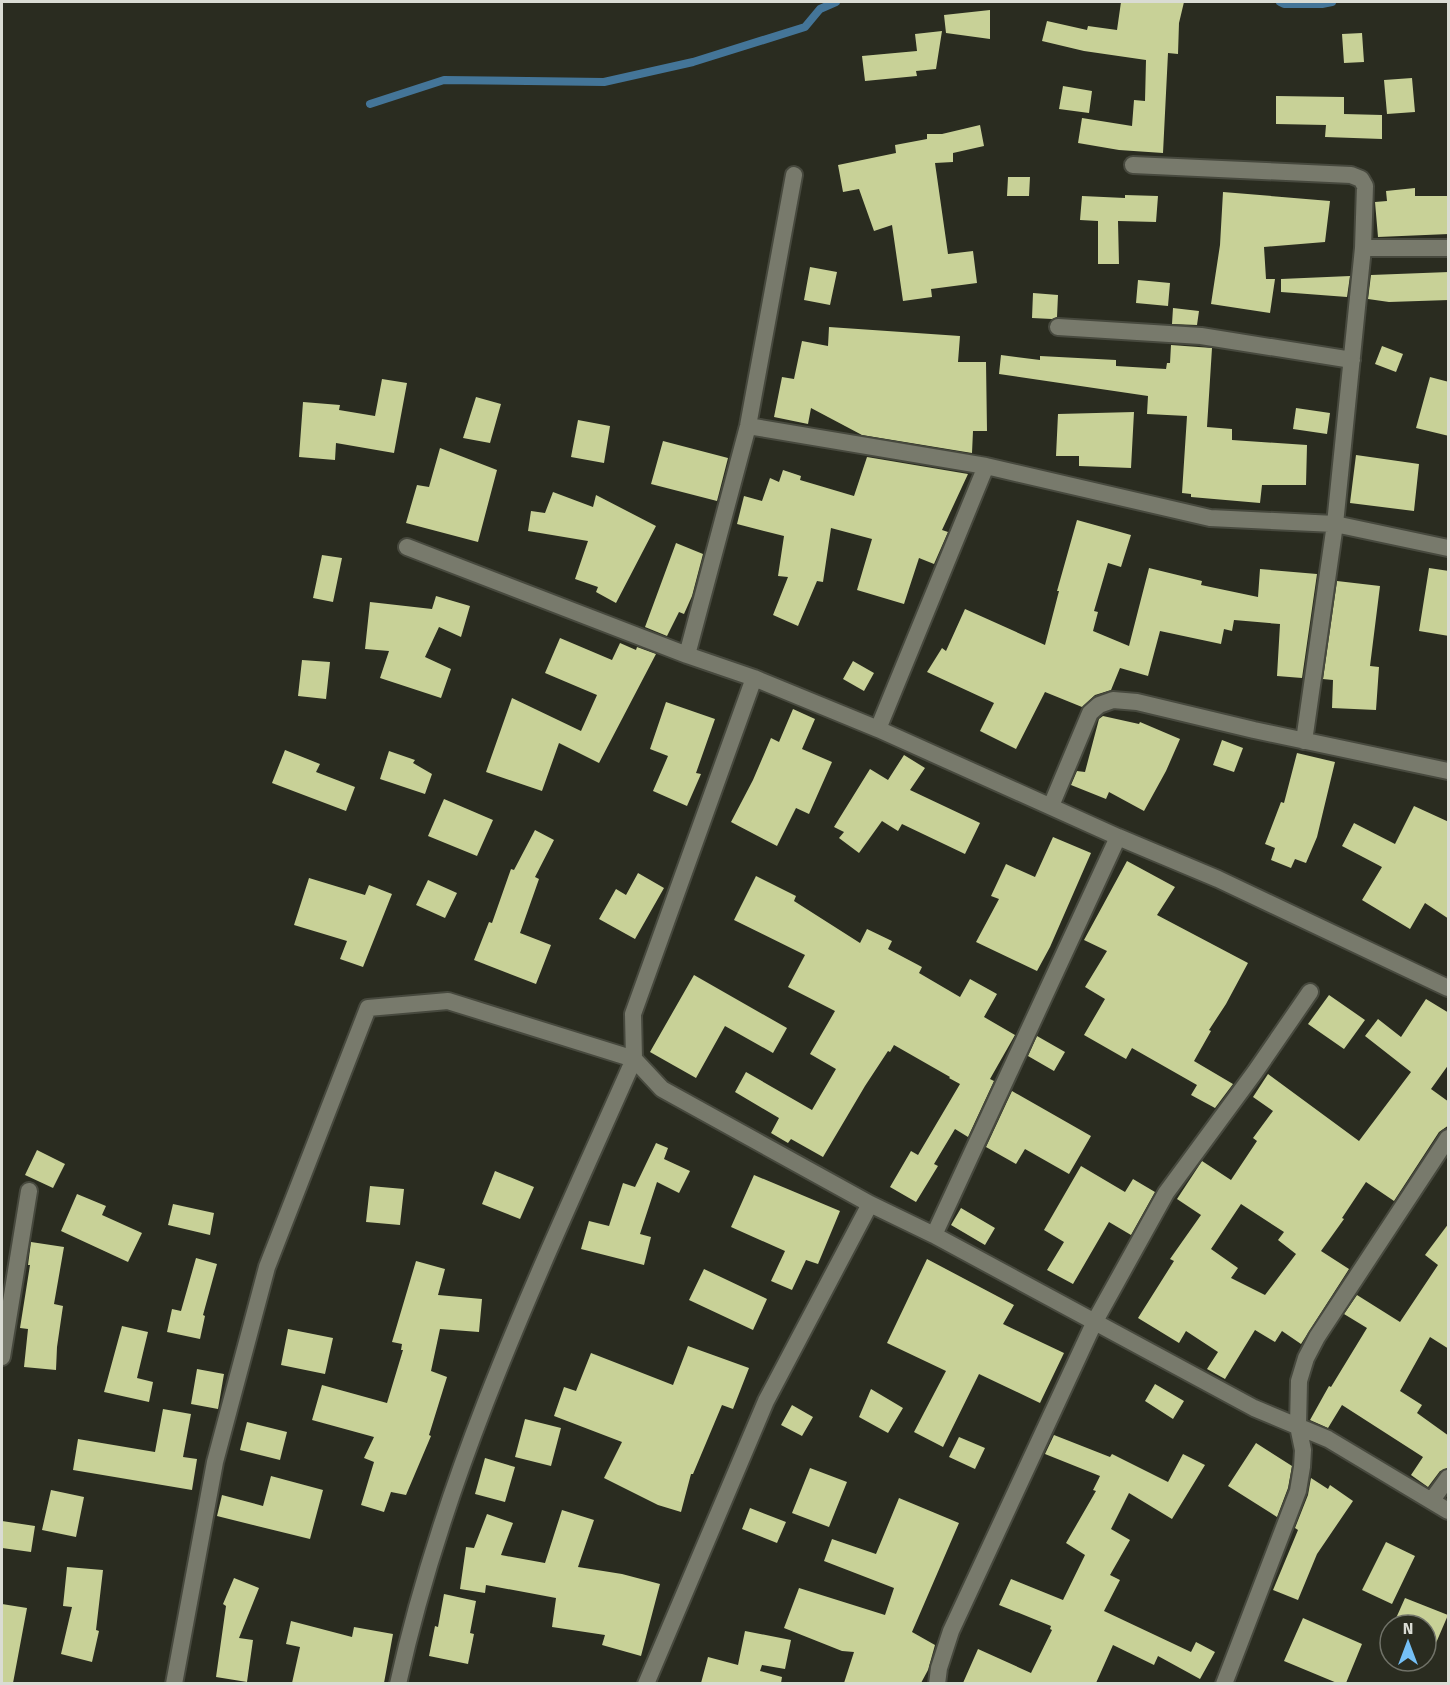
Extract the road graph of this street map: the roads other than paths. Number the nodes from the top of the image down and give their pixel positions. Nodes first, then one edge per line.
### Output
1 (1133, 165) dead end
2 (794, 175) dead end
3 (1363, 248) junction
4 (1449, 248) edge
5 (1058, 327) dead end
6 (1352, 360) junction
7 (748, 426) junction
8 (986, 466) junction
9 (1335, 524) junction
10 (406, 547) dead end
11 (1449, 548) edge
12 (687, 655) junction
13 (754, 678) junction
14 (878, 729) junction
15 (1304, 741) junction
16 (1449, 771) edge
17 (1051, 806) junction
18 (1118, 837) junction
19 (1449, 988) edge
20 (1310, 992) dead end
21 (634, 1059) junction
22 (1449, 1138) edge
23 (29, 1191) dead end
24 (870, 1204) junction
25 (934, 1235) junction
26 (1095, 1321) junction
27 (2, 1357) edge
28 (1298, 1426) junction
29 (1449, 1478) edge
30 (1432, 1500) junction
31 (1449, 1511) edge
32 (174, 1683) edge
33 (398, 1683) edge
34 (646, 1683) edge
35 (937, 1683) edge
36 (1224, 1683) edge

1 - 3 street
2 - 7 street
3 - 4 street
3 - 6 street
5 - 6 street
6 - 9 street
7 - 8 street
7 - 12 street
8 - 9 street
8 - 14 street
9 - 11 street
9 - 15 street
10 - 12 street
12 - 13 street
13 - 14 street
13 - 21 street
14 - 17 street
15 - 16 street
15 - 17 street
17 - 18 street
18 - 19 street
18 - 25 street
20 - 26 street
21 - 24 street
21 - 32 street
21 - 33 street
22 - 28 street
23 - 27 street
24 - 25 street
24 - 34 street
25 - 26 street
26 - 28 street
26 - 35 street
28 - 30 street
28 - 36 street
29 - 30 street
30 - 31 street

